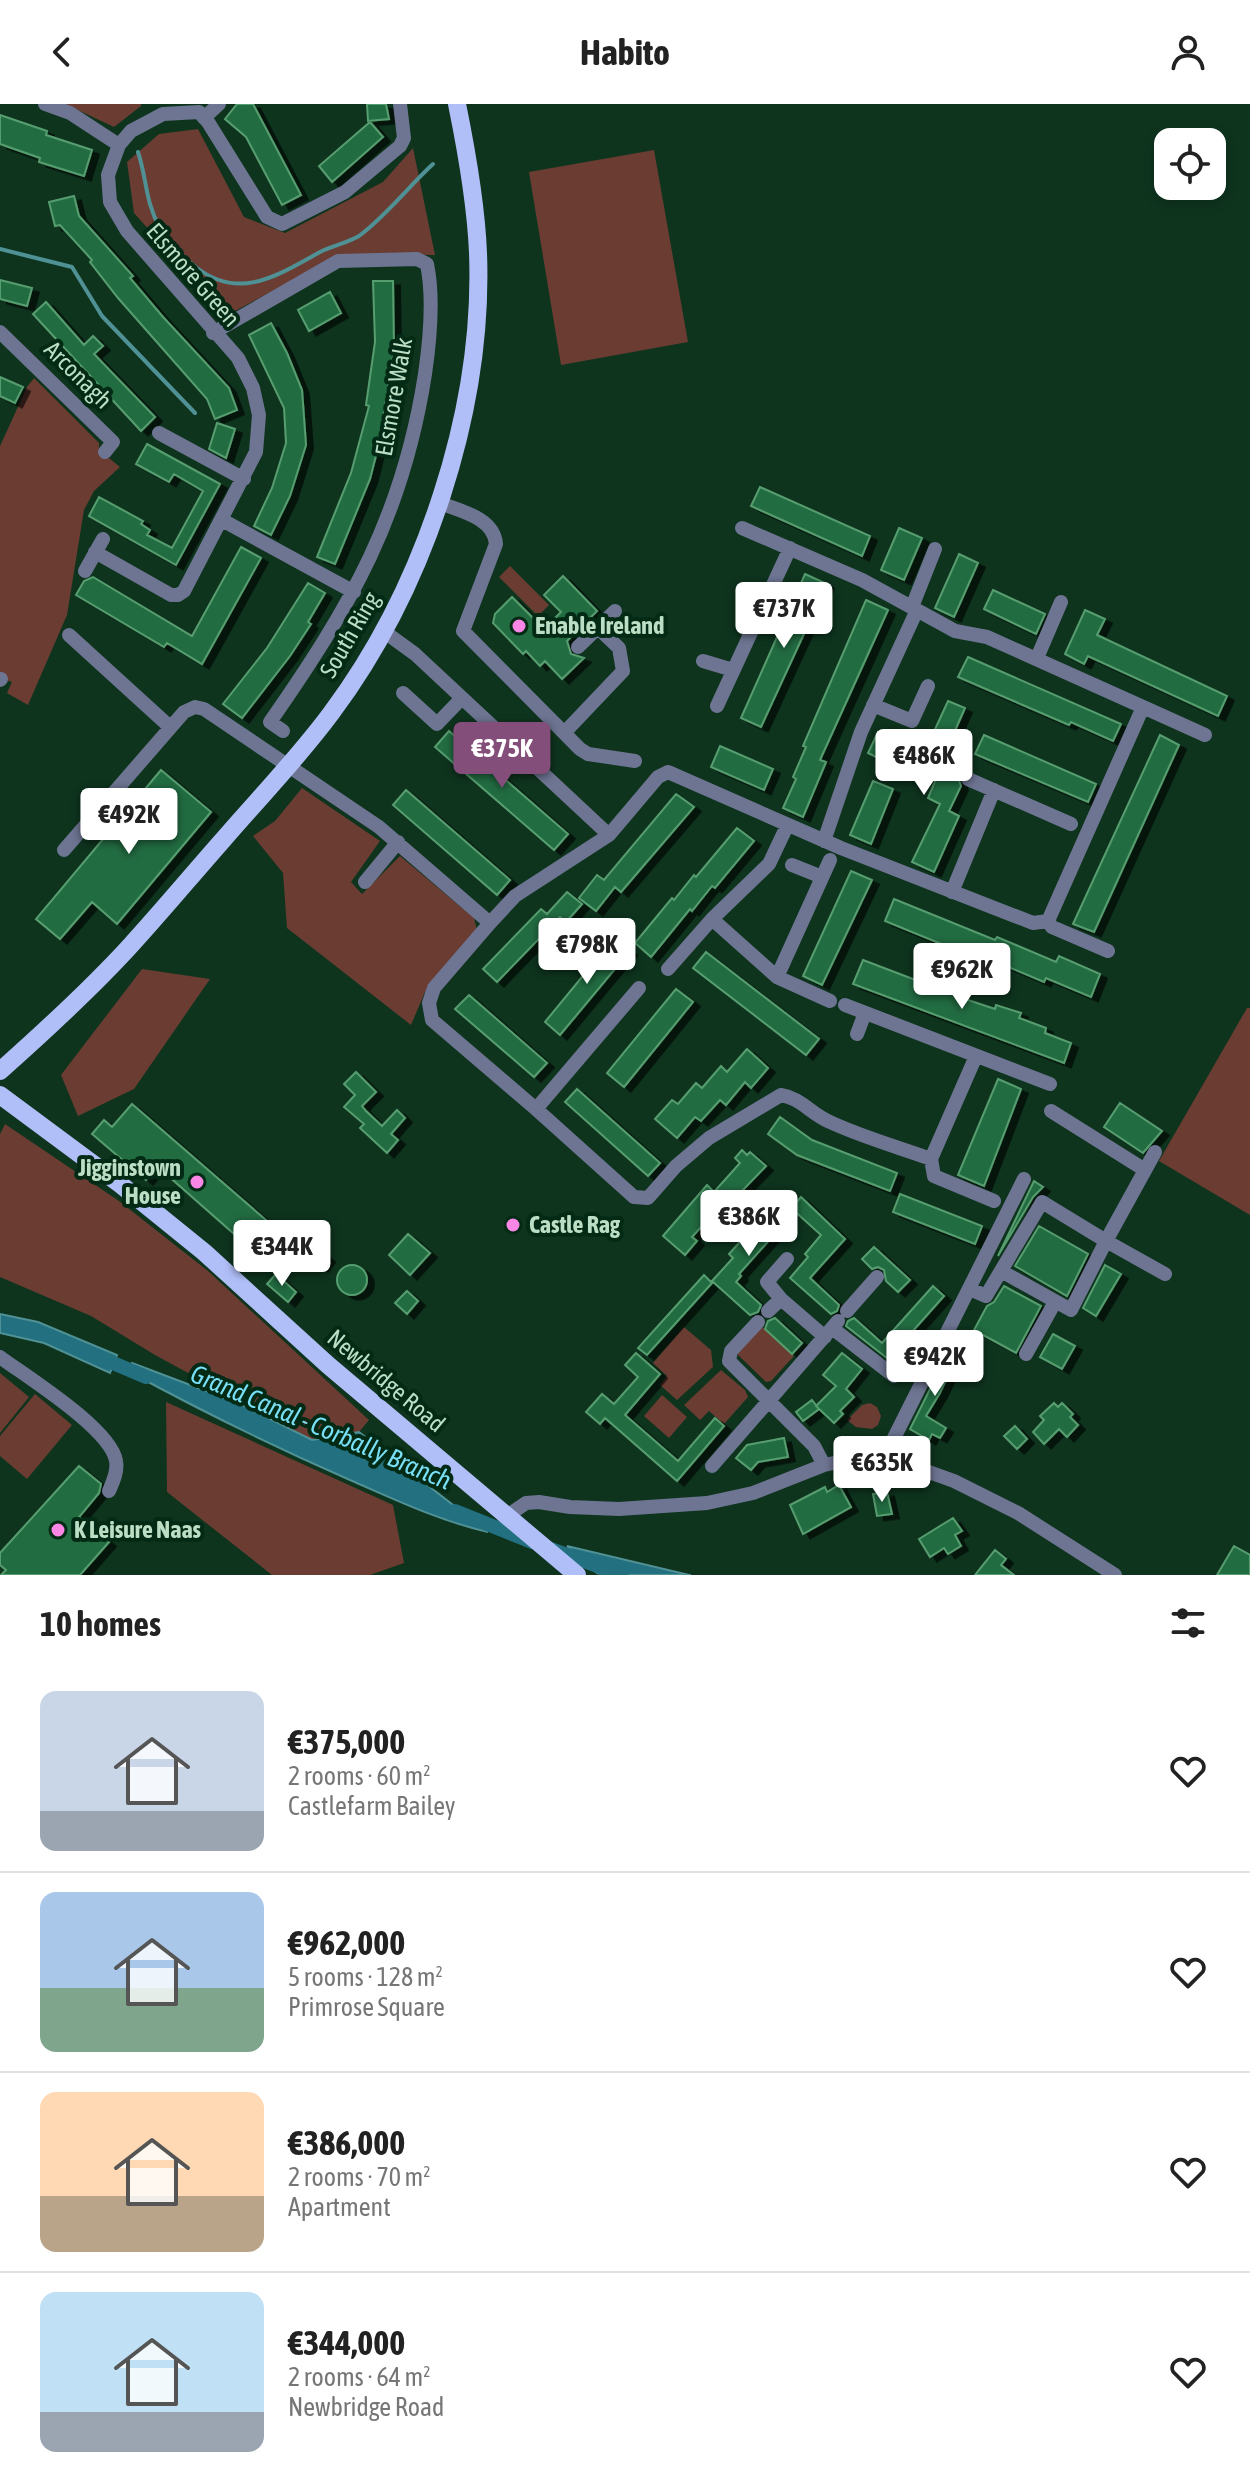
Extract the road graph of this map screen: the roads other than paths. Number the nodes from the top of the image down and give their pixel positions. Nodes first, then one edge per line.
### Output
1 (45, 104) edge
2 (219, 104) edge
3 (400, 104) edge
4 (457, 104) edge
5 (162, 109) edge
6 (204, 118) junction
7 (119, 145) junction
8 (0, 332) edge
9 (213, 333) junction
10 (159, 433) dead end
11 (105, 452) dead end
12 (244, 479) junction
13 (440, 503) junction
14 (222, 520) junction
15 (742, 528) dead end
16 (790, 548) junction
17 (935, 549) dead end
18 (85, 571) dead end
19 (354, 592) junction
20 (1061, 602) dead end
21 (914, 609) junction
22 (615, 611) dead end
23 (598, 628) junction
24 (382, 630) junction
25 (69, 635) dead end
26 (578, 647) dead end
27 (1037, 658) junction
28 (703, 661) dead end
29 (733, 670) junction
30 (928, 686) dead end
31 (403, 693) dead end
32 (461, 699) junction
33 (873, 705) junction
34 (717, 706) dead end
35 (1143, 707) junction
36 (170, 727) junction
37 (283, 731) dead end
38 (565, 732) junction
39 (1205, 735) dead end
40 (635, 761) dead end
41 (288, 765) junction
42 (968, 779) dead end
43 (994, 790) junction
44 (1071, 824) dead end
45 (787, 826) junction
46 (609, 835) junction
47 (824, 841) junction
48 (398, 842) junction
49 (64, 850) dead end
50 (830, 860) dead end
51 (792, 865) dead end
52 (822, 877) junction
53 (365, 882) dead end
54 (952, 892) junction
55 (712, 919) junction
56 (1048, 921) junction
57 (490, 923) junction
58 (1108, 951) dead end
59 (668, 969) dead end
60 (777, 977) junction
61 (639, 988) dead end
62 (865, 1013) junction
63 (857, 1034) dead end
64 (976, 1056) junction
65 (0, 1071) edge
66 (1050, 1084) dead end
67 (0, 1095) edge
68 (536, 1109) junction
69 (1051, 1111) dead end
70 (1155, 1152) dead end
71 (931, 1159) junction
72 (1145, 1170) junction
73 (1024, 1179) dead end
74 (994, 1201) dead end
75 (1106, 1241) junction
76 (787, 1259) dead end
77 (1001, 1271) junction
78 (1165, 1274) dead end
79 (877, 1277) dead end
80 (970, 1289) junction
81 (781, 1299) junction
82 (1055, 1302) junction
83 (835, 1324) junction
84 (913, 1352) dead end
85 (1026, 1354) dead end
86 (0, 1357) edge
87 (770, 1400) junction
88 (888, 1463) junction
89 (824, 1465) junction
90 (712, 1466) dead end
91 (109, 1491) dead end
92 (511, 1520) junction
93 (570, 1570) edge
94 (1115, 1575) edge

1 - 7 street
2 - 6 street
3 - 6 street
4 - 13 main road, South Ring
5 - 6 street
5 - 7 street
7 - 9 street, Elsmore Green
8 - 11 street, Arconagh
9 - 12 street, Elsmore Green
9 - 19 street, Elsmore Walk
10 - 12 street
12 - 14 street, Elsmore Green
13 - 24 main road, South Ring
13 - 38 street
14 - 18 street, Elsmore Green
14 - 19 street
15 - 16 street
16 - 21 street
16 - 29 street
17 - 21 street
19 - 37 street, Elsmore Walk
20 - 27 street
21 - 27 street
21 - 33 street
22 - 23 street
23 - 26 street
23 - 38 street
24 - 32 street
24 - 41 main road, South Ring
25 - 36 street
27 - 35 street
28 - 29 street
29 - 34 street
30 - 33 street
31 - 32 street
32 - 46 street
33 - 47 street
35 - 39 street
35 - 56 street
36 - 41 street
36 - 49 street
38 - 40 street
41 - 48 street
41 - 65 main road, South Ring
42 - 43 street
43 - 44 street
43 - 54 street
45 - 46 street
45 - 47 street
45 - 55 street
46 - 57 street
47 - 54 street
48 - 53 street
48 - 57 street
50 - 52 street
51 - 52 street
52 - 60 street
54 - 56 street
55 - 59 street
55 - 60 street
56 - 58 street
57 - 68 street
60 - 62 street
61 - 68 street
62 - 63 street
62 - 64 street
64 - 66 street
64 - 71 street
67 - 92 main road, Newbridge Road
68 - 71 street
69 - 72 street
70 - 72 street
71 - 74 street
72 - 75 street
73 - 80 street
75 - 77 street
75 - 78 street
75 - 82 street
76 - 81 street
77 - 80 street
77 - 82 street
79 - 83 street
80 - 88 street
81 - 83 street
81 - 87 street
82 - 85 street
83 - 84 street
83 - 87 street
86 - 91 street
87 - 89 street
87 - 90 street
88 - 89 street
88 - 94 street
89 - 92 street
92 - 93 main road, Newbridge Road

